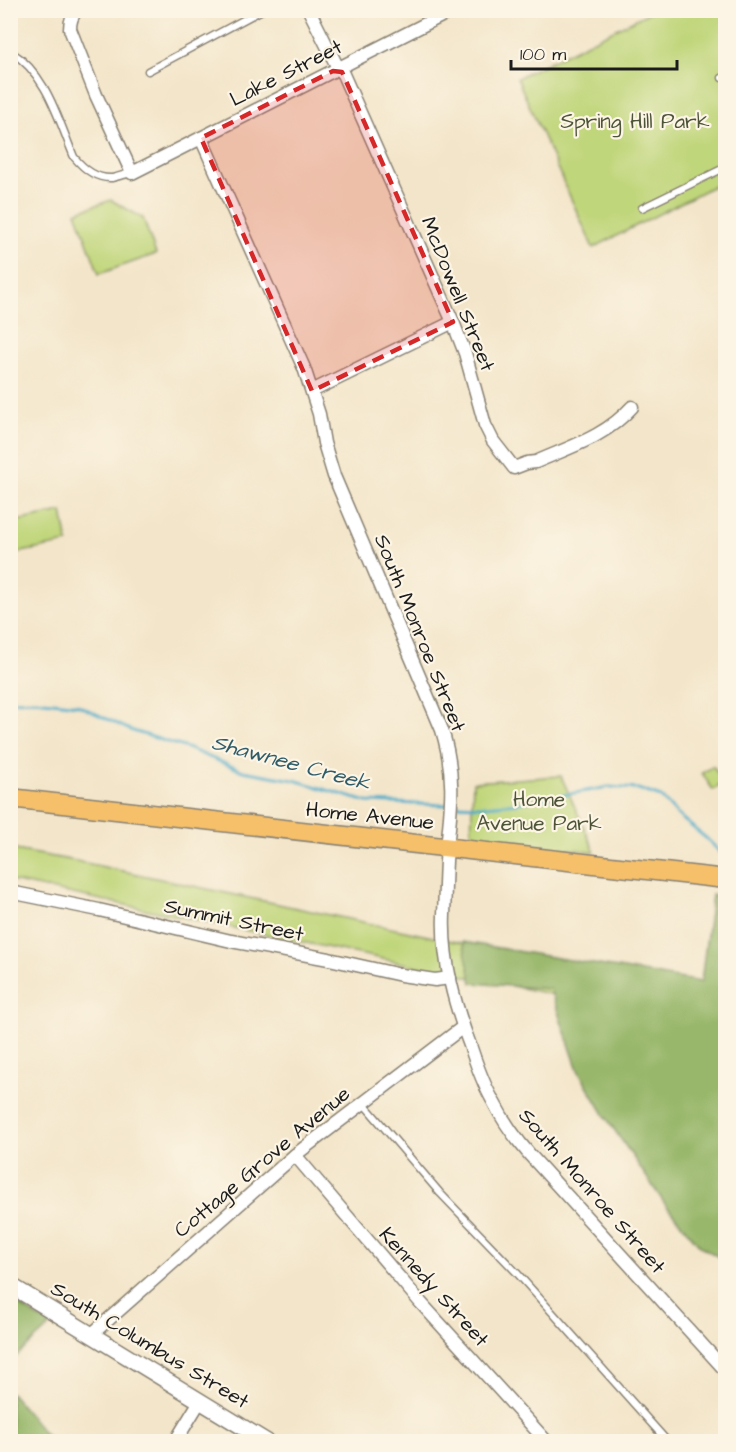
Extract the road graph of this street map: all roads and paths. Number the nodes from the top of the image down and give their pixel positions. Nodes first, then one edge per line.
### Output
1 (77, 10) edge
2 (262, 10) edge
3 (309, 10) edge
4 (453, 10) edge
5 (10, 51) edge
6 (338, 68) junction
7 (148, 71) dead end
8 (201, 138) junction
9 (726, 167) edge
10 (132, 173) junction
11 (642, 208) dead end
12 (453, 322) junction
13 (312, 391) junction
14 (632, 407) dead end
15 (10, 798) edge
16 (447, 847) junction
17 (722, 879) edge
18 (10, 892) edge
19 (450, 978) junction
20 (463, 1027) junction
21 (363, 1103) junction
22 (294, 1155) junction
23 (10, 1285) edge
24 (92, 1334) junction
25 (726, 1371) edge
26 (200, 1401) junction
27 (175, 1442) edge
28 (267, 1442) edge
29 (548, 1442) edge
30 (668, 1442) edge

1 - 10 street
2 - 7 lane
3 - 6 street, McDowell Street
4 - 6 street, Lake Street
5 - 10 lane
6 - 8 street, Lake Street
6 - 12 street, McDowell Street
8 - 10 street
8 - 13 street, South Monroe Street
9 - 11 lane
12 - 13 street
12 - 14 street, McDowell Street
13 - 16 street, South Monroe Street
15 - 16 main road, Home Avenue
16 - 17 main road, Home Avenue
16 - 19 street, South Monroe Street
18 - 19 street, Summit Street
19 - 20 street, South Monroe Street
20 - 21 street, Cottage Grove Avenue
20 - 25 street, South Monroe Street
21 - 22 street, Cottage Grove Avenue
21 - 30 lane
22 - 24 street, Cottage Grove Avenue
22 - 29 street, Kennedy Street
23 - 24 street, South Columbus Street
24 - 26 street, South Columbus Street
26 - 27 street
26 - 28 street, South Columbus Street

